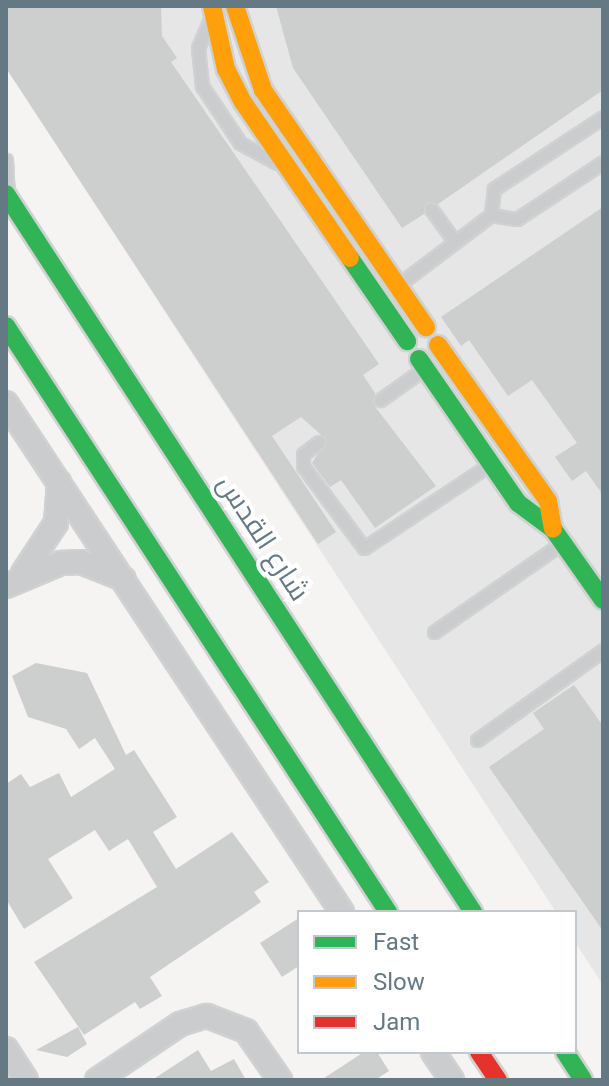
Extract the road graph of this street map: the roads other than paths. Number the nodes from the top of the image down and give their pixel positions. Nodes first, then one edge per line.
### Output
1 (235, 6) edge
2 (212, 10) edge
3 (603, 117) edge
4 (6, 160) edge
5 (603, 162) edge
6 (285, 164) junction
7 (7, 196) edge
8 (431, 209) dead end
9 (491, 215) junction
10 (455, 242) junction
11 (397, 285) junction
12 (378, 299) junction
13 (6, 326) edge
14 (426, 327) dead end
15 (407, 341) dead end
16 (438, 345) dead end
17 (422, 363) joint
18 (380, 400) dead end
19 (6, 403) edge
20 (319, 442) dead end
21 (491, 463) junction
22 (59, 481) junction
23 (558, 536) junction
24 (125, 580) junction
25 (12, 582) edge
26 (603, 600) edge
27 (434, 632) dead end
28 (603, 650) edge
29 (477, 740) dead end
30 (341, 910) edge
31 (387, 910) edge
32 (472, 910) edge
33 (6, 1049) edge
34 (434, 1054) edge
35 (480, 1054) edge
36 (566, 1054) edge
37 (26, 1080) edge
38 (97, 1080) edge
39 (280, 1080) edge
40 (452, 1080) edge
41 (498, 1080) edge
42 (583, 1080) edge

1 - 11 main road
2 - 6 main road
2 - 6 lane
3 - 9 lane
4 - 7 lane
5 - 9 lane
6 - 12 main road
7 - 32 main road, شارع القدس
8 - 10 lane
9 - 10 lane
10 - 11 lane
11 - 12 main road
11 - 14 main road
12 - 15 main road
13 - 31 main road
16 - 23 main road
17 - 18 lane
17 - 21 main road
19 - 22 street
20 - 21 lane
21 - 23 main road
22 - 24 street
22 - 25 street
23 - 26 main road
23 - 27 lane
24 - 25 street
24 - 30 street
28 - 29 lane
33 - 37 street
34 - 40 street
35 - 41 main road
36 - 42 main road
38 - 39 street

